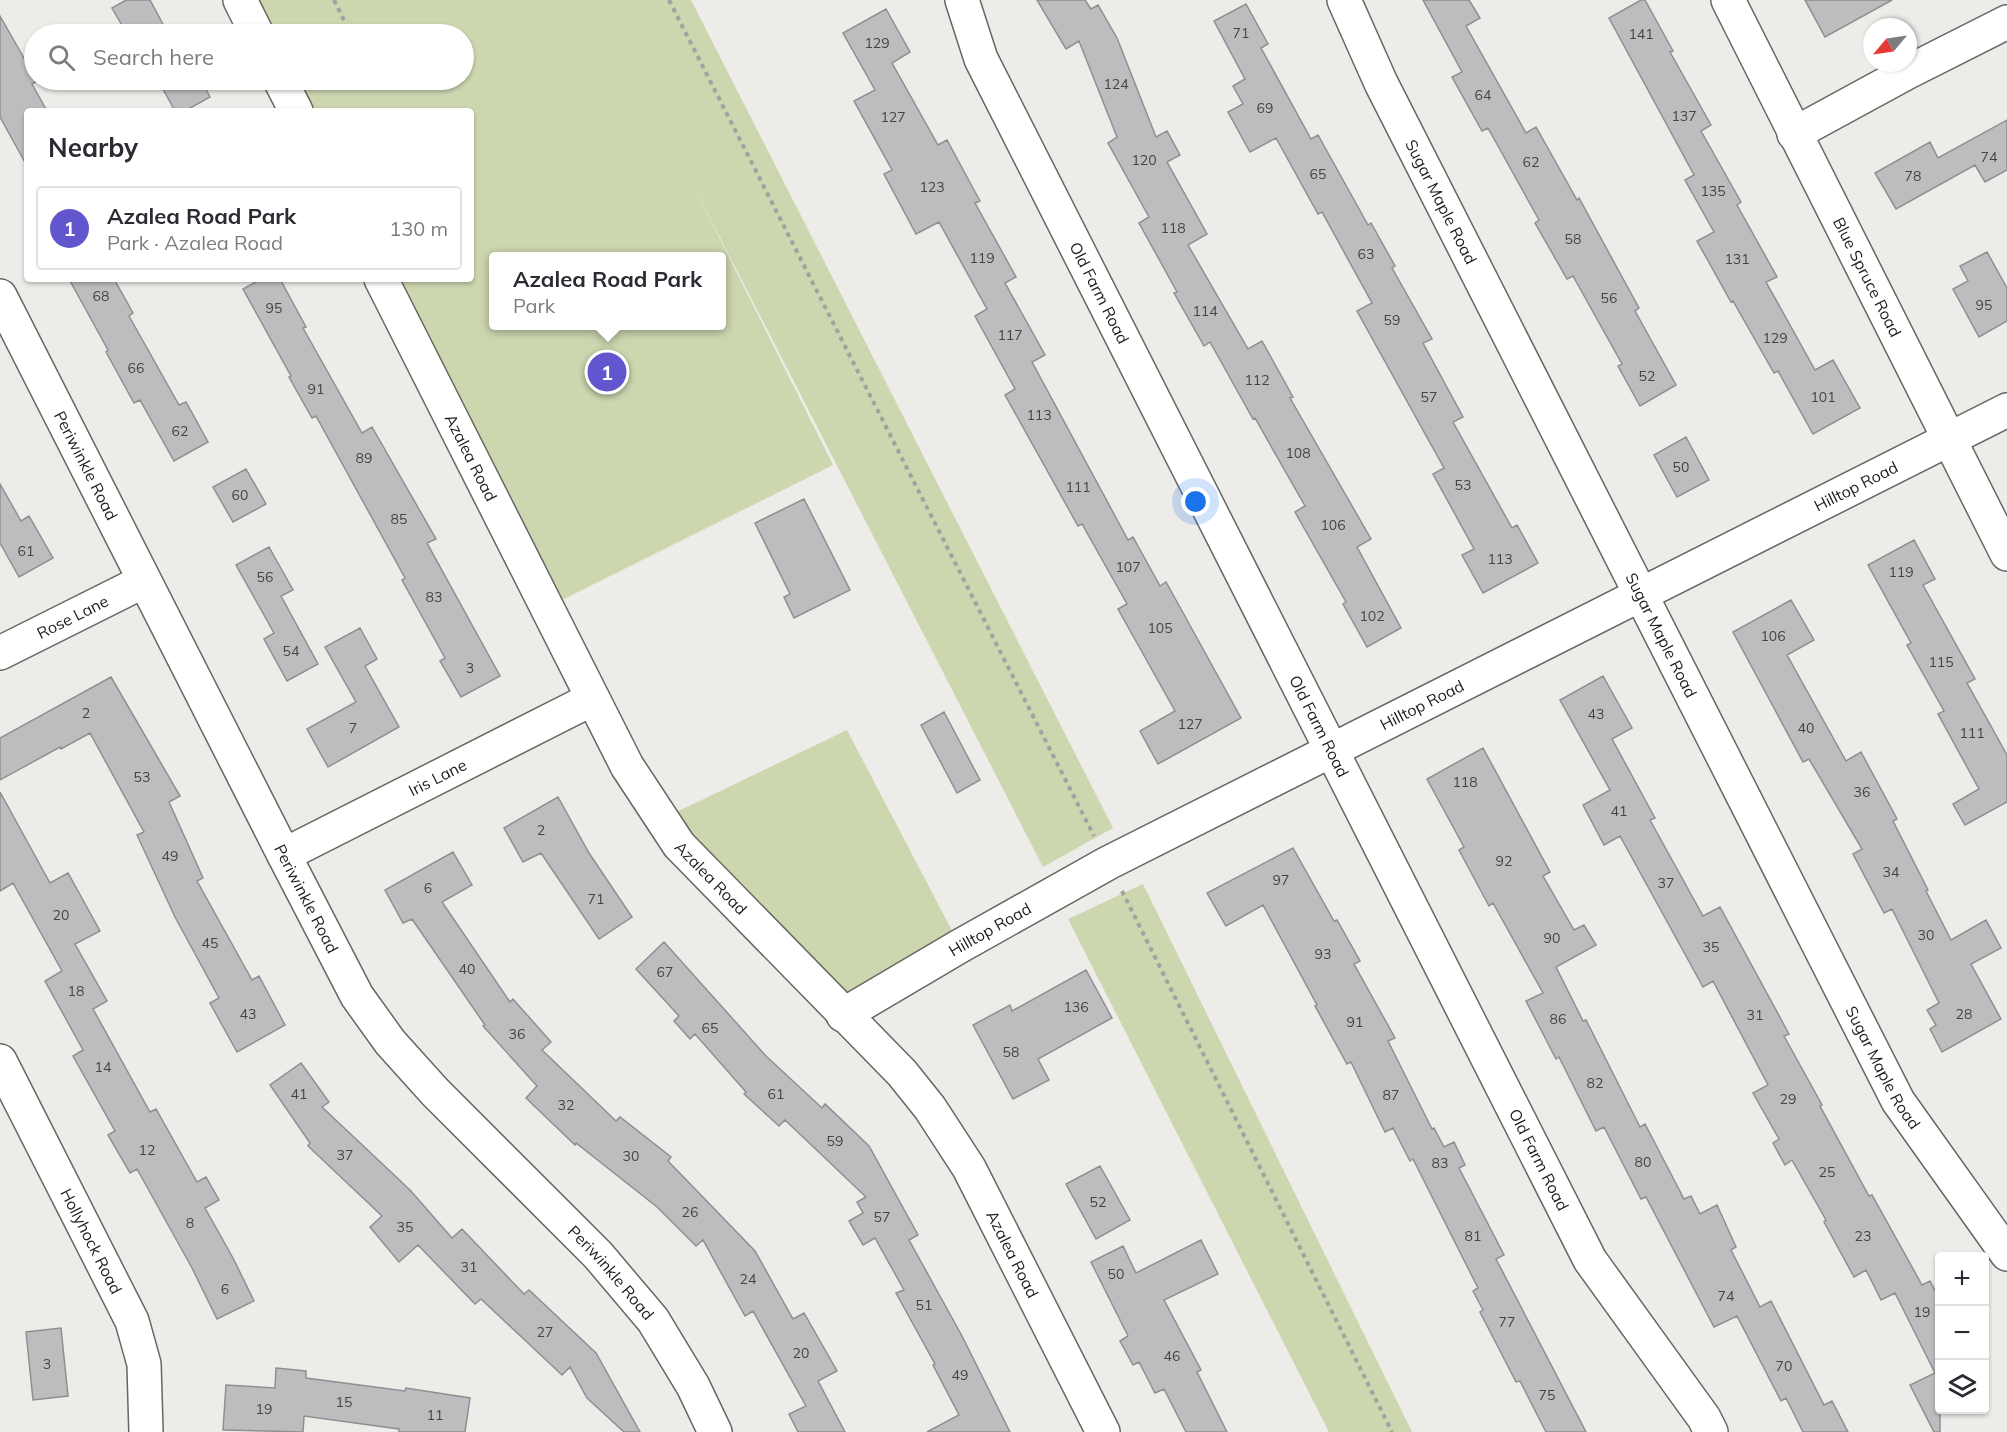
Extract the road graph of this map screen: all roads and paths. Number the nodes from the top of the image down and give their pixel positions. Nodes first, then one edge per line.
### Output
1 (240, 0) edge
2 (334, 0) edge
3 (669, 0) edge
4 (962, 0) edge
5 (1344, 0) edge
6 (1728, 0) edge
7 (344, 20) dead end
8 (2007, 22) edge
9 (252, 24) edge
10 (285, 90) edge
11 (294, 108) edge
12 (1794, 134) junction
13 (383, 282) edge
14 (0, 296) edge
15 (2007, 410) edge
16 (1949, 440) junction
17 (2007, 554) edge
18 (144, 581) junction
19 (1640, 596) junction
20 (0, 653) edge
21 (592, 699) junction
22 (1332, 752) junction
23 (284, 855) junction
24 (1108, 863) junction
25 (843, 1015) junction
26 (3, 1072) edge
27 (2007, 1254) edge
28 (146, 1432) edge
29 (715, 1432) edge
30 (1103, 1432) edge
31 (1392, 1432) edge
32 (1711, 1432) edge

1 - 9 street
2 - 7 path
3 - 24 path
4 - 22 street, Old Farm Road
5 - 19 street, Sugar Maple Road
6 - 12 street, Blue Spruce Road
8 - 12 street
10 - 11 street
12 - 16 street, Blue Spruce Road
13 - 21 street, Azalea Road
14 - 18 street, Periwinkle Road
15 - 16 street, Hilltop Road
16 - 17 street, Blue Spruce Road
16 - 19 street, Hilltop Road
18 - 20 street, Rose Lane
18 - 23 street, Periwinkle Road
19 - 22 street, Hilltop Road
19 - 27 street, Sugar Maple Road
21 - 23 street, Iris Lane
21 - 25 street, Azalea Road
22 - 24 street, Hilltop Road
22 - 32 street, Old Farm Road
23 - 29 street, Periwinkle Road
24 - 25 street, Hilltop Road
24 - 31 path
25 - 30 street, Azalea Road
26 - 28 street, Hollyhock Road

